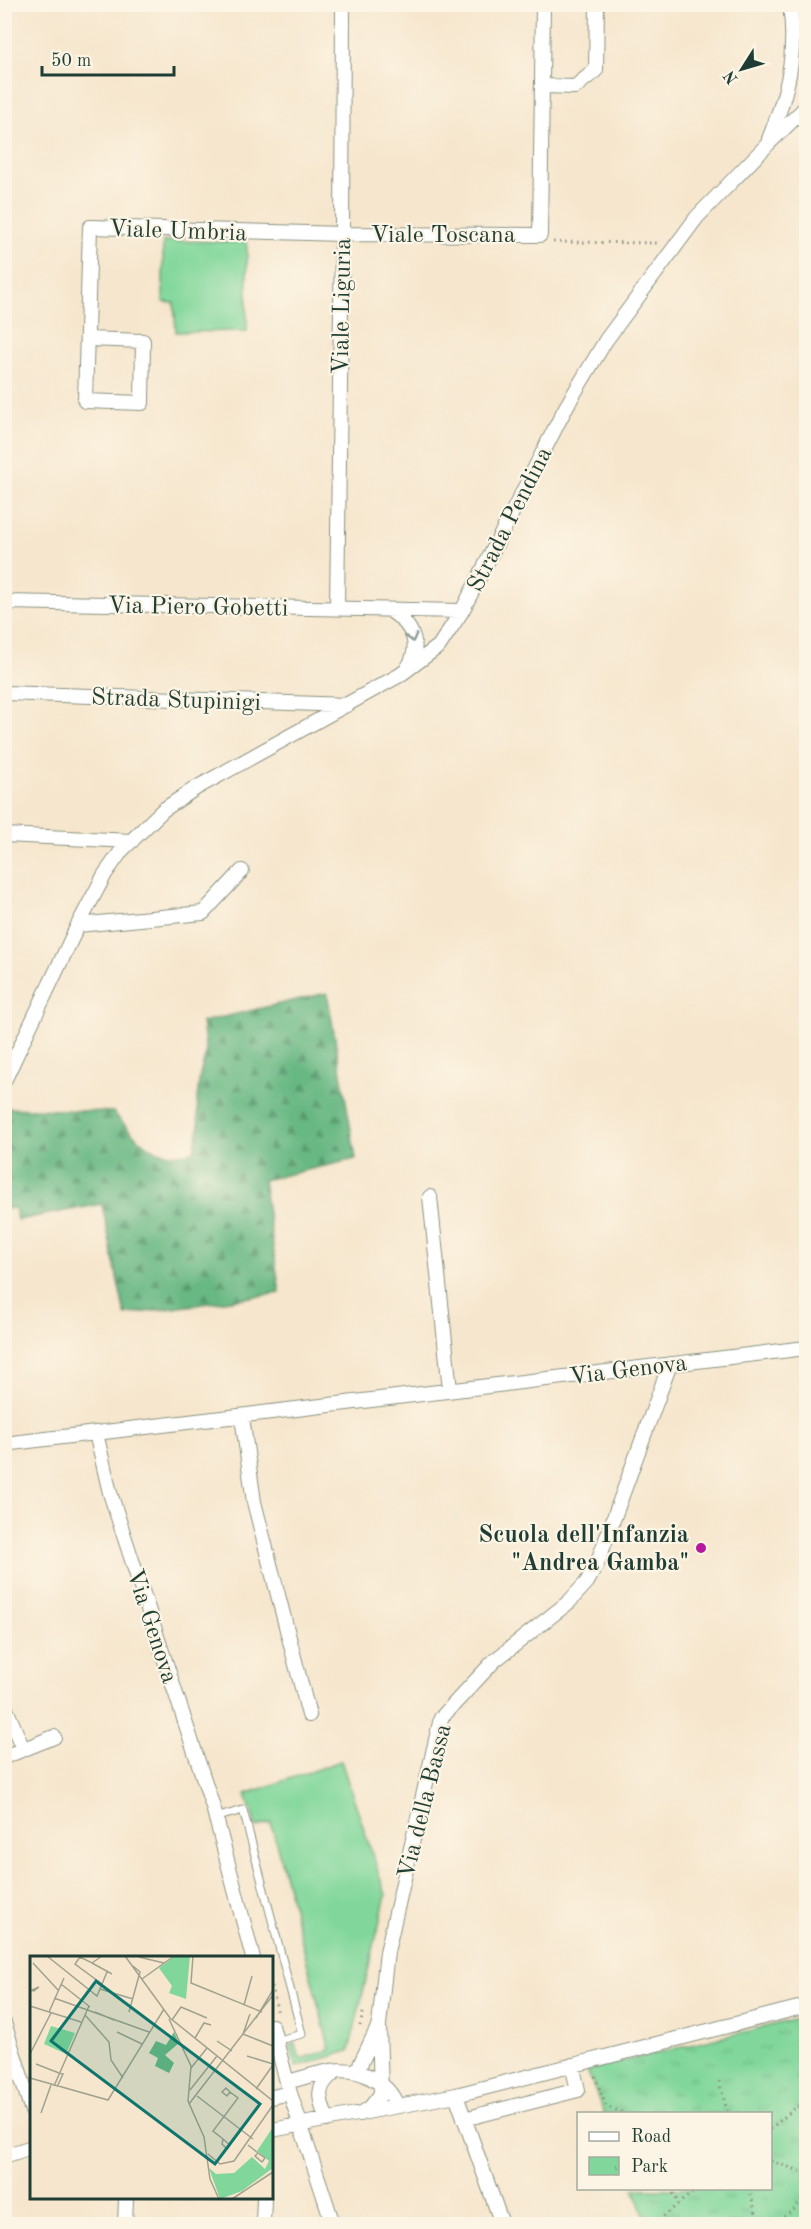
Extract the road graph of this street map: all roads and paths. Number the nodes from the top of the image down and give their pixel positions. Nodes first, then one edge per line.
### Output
1 (343, 4) edge
2 (543, 4) edge
3 (597, 4) edge
4 (790, 4) edge
5 (542, 86) junction
6 (807, 108) edge
7 (768, 144) junction
8 (342, 234) junction
9 (540, 235) junction
10 (677, 243) junction
11 (87, 339) junction
12 (4, 602) edge
13 (337, 608) junction
14 (391, 610) junction
15 (462, 611) junction
16 (404, 672) junction
17 (4, 693) edge
18 (347, 705) junction
19 (4, 835) edge
20 (132, 841) junction
21 (242, 871) dead end
22 (78, 925) junction
23 (4, 1081) edge
24 (430, 1197) dead end
25 (807, 1348) edge
26 (670, 1364) junction
27 (450, 1390) junction
28 (242, 1417) junction
29 (96, 1432) junction
30 (4, 1444) edge
31 (4, 1704) edge
32 (309, 1715) dead end
33 (54, 1737) dead end
34 (23, 1749) junction
35 (4, 1757) edge
36 (216, 1818) junction
37 (252, 1956) edge
38 (807, 2006) edge
39 (364, 2009) dead end
40 (4, 2023) edge
41 (379, 2025) junction
42 (273, 2031) edge
43 (358, 2032) dead end
44 (275, 2041) junction
45 (580, 2062) junction
46 (337, 2070) junction
47 (357, 2071) junction
48 (719, 2081) dead end
49 (382, 2085) junction
50 (288, 2088) junction
51 (456, 2095) junction
52 (273, 2096) edge
53 (807, 2099) edge
54 (30, 2105) edge
55 (397, 2106) junction
56 (798, 2106) junction
57 (622, 2112) edge
58 (727, 2112) edge
59 (360, 2114) junction
60 (807, 2118) edge
61 (464, 2119) junction
62 (327, 2120) junction
63 (301, 2124) junction
64 (772, 2127) edge
65 (273, 2130) edge
66 (30, 2148) edge
67 (4, 2156) edge
68 (772, 2161) edge
69 (807, 2173) edge
70 (671, 2190) edge
71 (696, 2190) edge
72 (750, 2190) edge
73 (807, 2194) edge
74 (126, 2199) edge
75 (264, 2199) edge
76 (679, 2204) junction
77 (125, 2224) edge
78 (263, 2224) edge
79 (333, 2224) edge
80 (501, 2224) edge
81 (654, 2224) edge
82 (759, 2224) edge
83 (774, 2224) edge

1 - 8 street, Viale Liguria
2 - 5 street, Viale Toscana
3 - 5 street
4 - 7 street
5 - 9 street, Viale Toscana
6 - 7 street, Strada Pendina
7 - 10 street, Strada Pendina
8 - 9 street, Viale Toscana
8 - 11 street, Viale Umbria
8 - 13 street, Viale Liguria
9 - 10 path
10 - 15 street, Strada Pendina
11 - 11 street, Viale Umbria
12 - 13 street, Via Piero Gobetti
13 - 14 street, Via Piero Gobetti
14 - 15 street, Via Piero Gobetti
14 -> 16 street
15 - 16 street, Strada Pendina
16 - 18 street, Strada Pendina
17 - 18 street, Strada Stupinigi
18 - 20 street, Strada Pendina
19 - 20 street
20 - 22 street, Strada Pendina
21 - 22 street
22 - 23 street, Strada Pendina
24 - 27 street
25 - 26 street, Via Genova
26 - 27 street, Via Genova
26 - 41 street, Via della Bassa
27 - 28 street, Via Genova
28 - 29 street, Via Genova
28 - 32 street
29 - 30 street, Via Genova
29 - 36 street, Via Genova
31 - 34 street
33 - 34 street
34 - 35 street
36 - 37 street, Via Genova
36 - 44 lane
38 - 45 street
39 - 43 path
40 - 54 street
41 - 47 street, Via della Bassa
41 - 49 street, Via della Bassa
42 - 44 street
44 - 50 street
45 - 51 street
45 - 57 path
45 - 61 street
46 - 47 street
46 - 50 street
46 - 62 street
47 - 49 street
48 - 58 path
49 - 55 street
49 - 59 street
50 - 52 street
50 - 63 street
51 - 55 street
51 - 61 street
53 - 56 path
55 - 59 street
56 - 60 path
56 - 64 path
59 - 62 street
61 - 80 street
62 - 63 street
63 - 65 street
63 - 79 street
66 - 67 street
68 - 69 path
70 - 76 path
71 - 76 path
72 - 82 path
73 - 83 path
74 - 77 street
75 - 78 street
76 - 81 path

